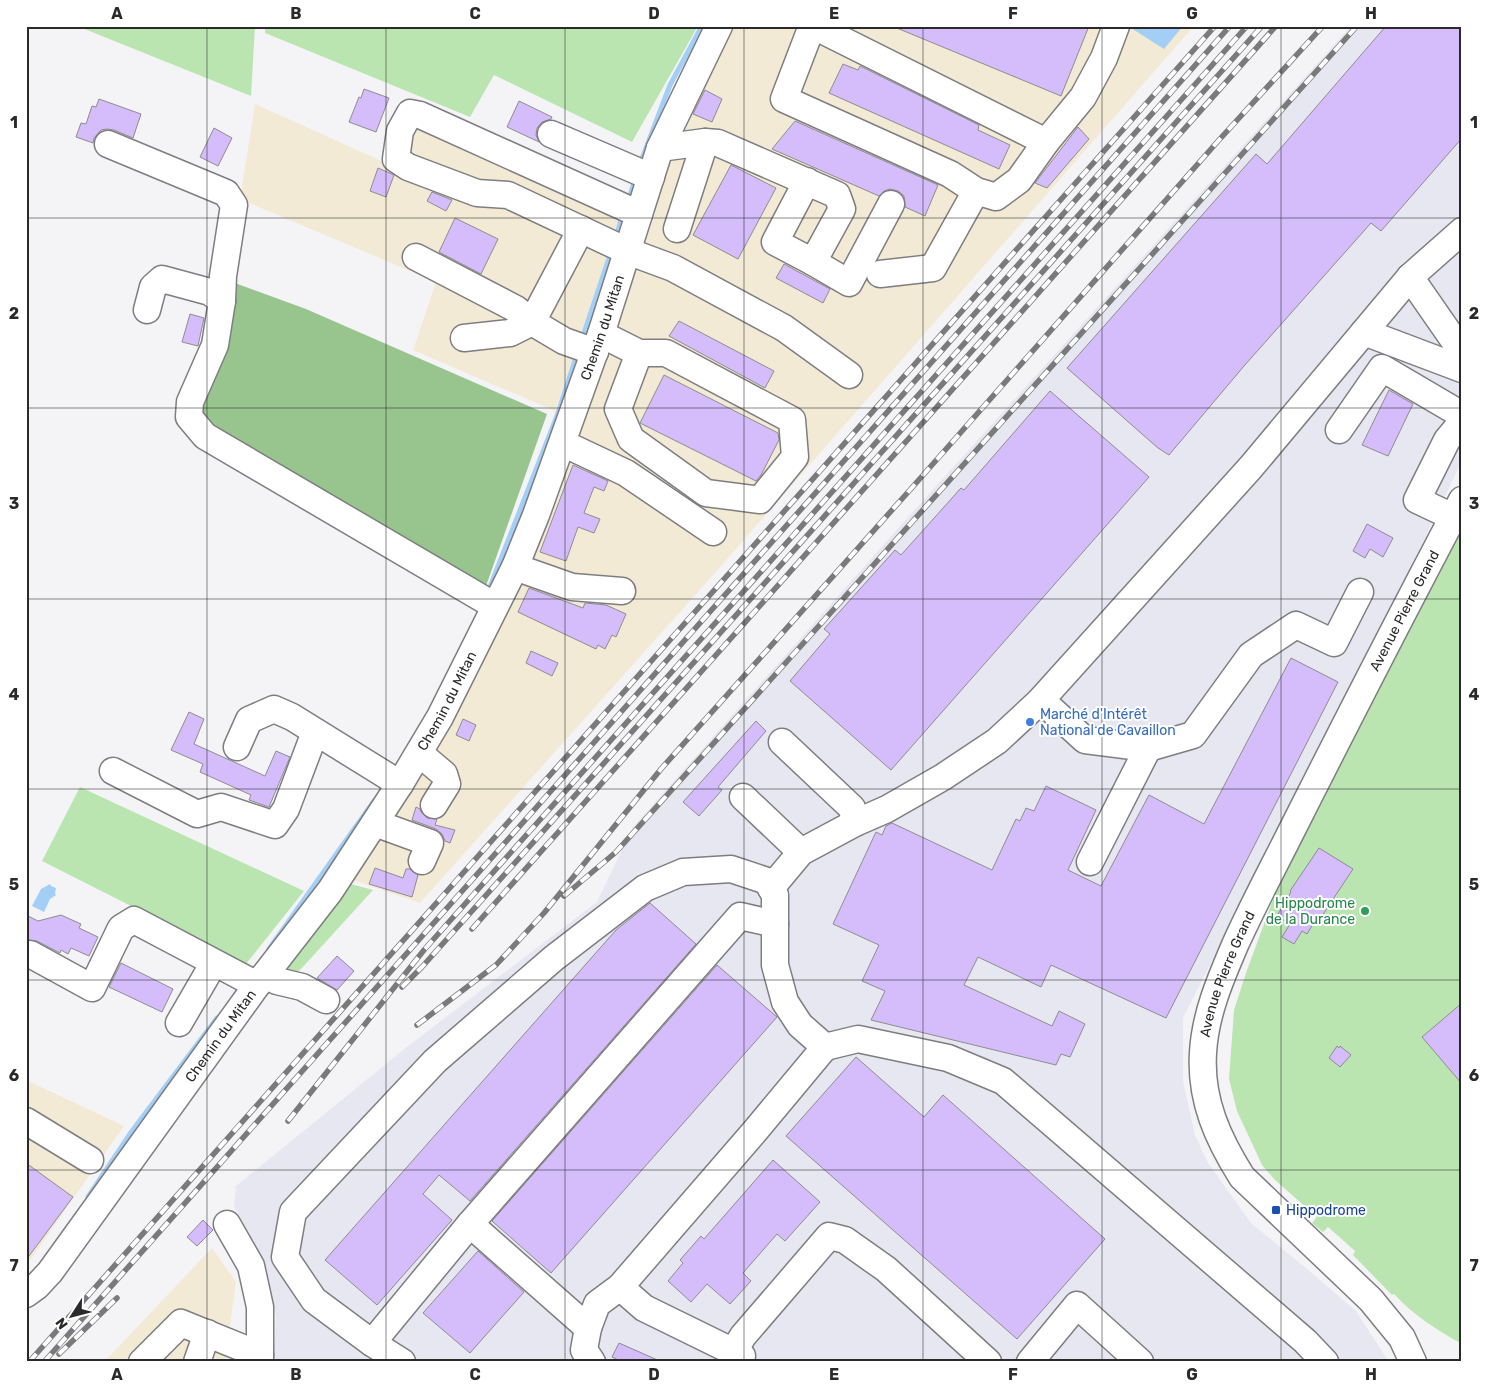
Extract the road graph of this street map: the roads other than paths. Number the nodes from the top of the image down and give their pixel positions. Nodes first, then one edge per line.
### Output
1 (718, 26) edge
2 (813, 26) edge
3 (1116, 26) edge
4 (551, 134) dead end
5 (705, 142) junction
6 (1046, 142) junction
7 (108, 144) dead end
8 (660, 148) junction
9 (651, 177) junction
10 (807, 181) junction
11 (976, 191) junction
12 (891, 204) dead end
13 (639, 214) junction
14 (581, 229) junction
15 (677, 229) dead end
16 (1462, 231) edge
17 (627, 251) junction
18 (416, 257) dead end
19 (813, 262) junction
20 (880, 274) dead end
21 (1410, 277) junction
22 (222, 301) junction
23 (147, 310) dead end
24 (532, 322) junction
25 (1364, 332) junction
26 (464, 338) dead end
27 (598, 343) junction
28 (1462, 352) edge
29 (640, 353) junction
30 (1462, 369) edge
31 (849, 375) dead end
32 (1462, 415) edge
33 (1462, 422) edge
34 (1339, 430) dead end
35 (562, 446) junction
36 (1457, 508) edge
37 (714, 532) dead end
38 (515, 567) junction
39 (622, 591) dead end
40 (1360, 592) dead end
41 (495, 606) junction
42 (1040, 701) junction
43 (315, 732) junction
44 (782, 742) dead end
45 (238, 747) dead end
46 (1148, 748) junction
47 (419, 752) junction
48 (113, 771) dead end
49 (400, 784) junction
50 (743, 797) dead end
51 (434, 805) dead end
52 (374, 823) junction
53 (855, 823) junction
54 (801, 852) junction
55 (422, 860) dead end
56 (1090, 862) dead end
57 (771, 888) junction
58 (775, 924) junction
59 (150, 944) dead end
60 (30, 954) dead end
61 (208, 973) junction
62 (258, 984) junction
63 (326, 1000) dead end
64 (179, 1023) dead end
65 (825, 1047) junction
66 (26, 1120) edge
67 (90, 1160) dead end
68 (227, 1224) dead end
69 (470, 1224) junction
70 (620, 1286) junction
71 (30, 1293) edge
72 (588, 1328) junction
73 (207, 1333) junction
74 (372, 1343) junction
75 (736, 1357) edge
76 (1412, 1357) edge
77 (260, 1359) edge
78 (142, 1362) edge
79 (197, 1362) edge
80 (402, 1362) edge
81 (592, 1362) edge
82 (988, 1362) edge
83 (1030, 1362) edge
84 (1140, 1362) edge
85 (1325, 1362) edge
86 (1434, 1362) edge

1 - 8 street, Chemin du Mitan
2 - 6 street
2 - 11 street
3 - 6 street
4 - 9 street
5 - 8 street
5 - 10 street
5 - 15 street
6 - 11 street
7 - 22 street
8 - 9 street, Chemin du Mitan
9 - 13 street, Chemin du Mitan
10 - 19 street
10 - 19 street
11 - 20 street
12 - 19 street
13 - 14 street
13 - 17 street, Chemin du Mitan
14 - 17 street
14 - 24 street
16 - 21 street
17 - 27 street, Chemin du Mitan
17 - 31 street
18 - 24 street
21 - 25 street
21 - 28 street
22 - 23 street
22 - 41 street
24 - 26 street
24 - 27 street
25 - 30 street
25 - 42 street
27 - 29 street
27 - 35 street, Chemin du Mitan
29 - 29 street
32 - 34 street
33 - 36 street
35 - 37 street
35 - 38 street, Chemin du Mitan
36 - 76 street, Avenue Pierre Grand
38 - 39 street
38 - 41 street, Chemin du Mitan
40 - 46 street
41 - 47 street, Chemin du Mitan
42 - 46 street
42 - 53 street
43 - 45 street
43 - 48 street
43 - 49 street
44 - 53 street
46 - 56 street
47 - 49 street, Chemin du Mitan
47 - 51 street
49 - 52 street, Chemin du Mitan
50 - 54 street
52 - 55 street
52 - 62 street, Chemin du Mitan
53 - 54 street
54 - 57 street
57 - 58 street
57 - 74 street
58 - 65 street
58 - 69 street
59 - 61 street
60 - 62 street
61 - 62 street
61 - 64 street
62 - 63 street
62 - 71 street, Chemin du Mitan
65 - 70 street
65 - 85 street
66 - 67 street
68 - 77 street
69 - 72 street
69 - 74 street
70 - 72 street
70 - 75 street
72 - 81 street
73 - 77 street
73 - 78 street
73 - 79 street
74 - 80 street
75 - 82 street
76 - 86 street
83 - 84 street

